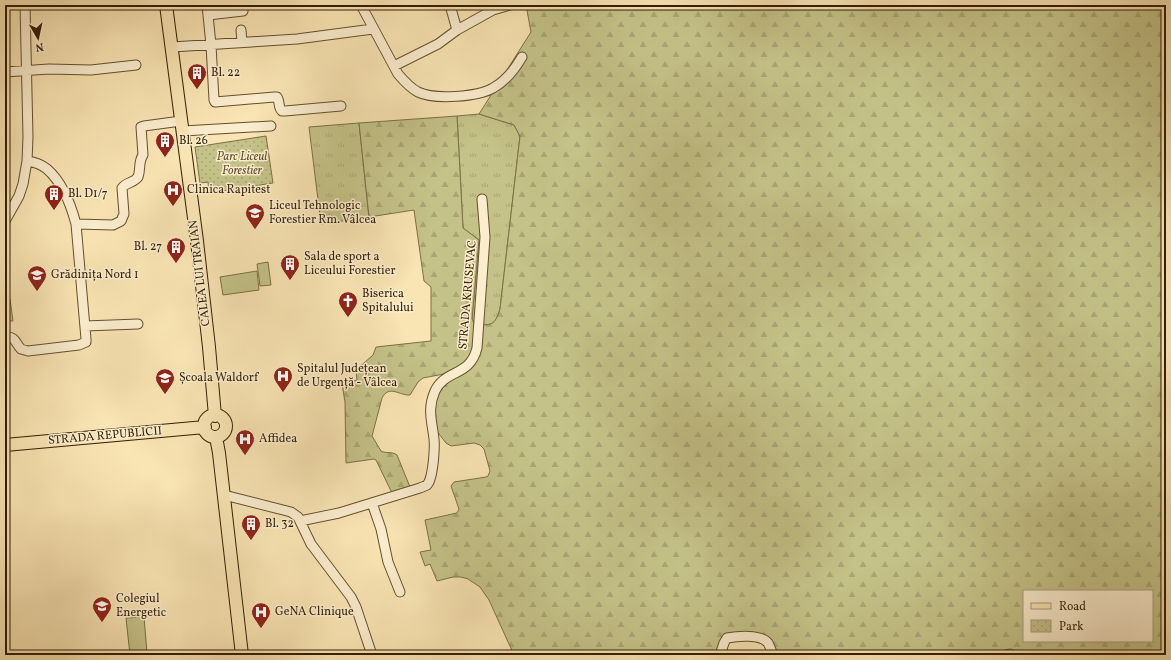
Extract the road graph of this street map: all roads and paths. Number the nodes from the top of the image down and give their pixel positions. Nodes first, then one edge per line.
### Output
1 (25, 5) edge
2 (166, 5) edge
3 (207, 5) edge
4 (361, 5) edge
5 (450, 5) edge
6 (510, 5) edge
7 (243, 11) dead end
8 (208, 15) junction
9 (373, 29) junction
10 (241, 30) dead end
11 (456, 30) junction
12 (242, 42) junction
13 (211, 45) junction
14 (172, 47) junction
15 (522, 57) dead end
16 (136, 65) dead end
17 (394, 66) junction
18 (27, 71) junction
19 (5, 72) edge
20 (341, 106) dead end
21 (182, 126) junction
22 (271, 126) dead end
23 (27, 161) junction
24 (482, 199) dead end
25 (5, 221) edge
26 (76, 224) junction
27 (138, 324) dead end
28 (85, 326) junction
29 (5, 337) edge
30 (215, 416) junction
31 (204, 427) junction
32 (216, 437) junction
33 (5, 445) edge
34 (224, 495) junction
35 (372, 503) junction
36 (300, 521) junction
37 (400, 592) dead end
38 (720, 652) edge
39 (242, 655) edge
40 (372, 655) edge
41 (773, 655) edge
42 (1006, 655) edge
43 (1011, 655) edge

1 - 18 street
2 - 14 main road, CALEA LUI TRAIAN
3 - 8 street
4 - 9 street
5 - 11 street
6 - 11 street
7 - 8 street
8 - 13 street
9 - 12 street
9 - 17 street
10 - 12 street
11 - 17 street
12 - 13 street
13 - 14 street
13 - 20 street
14 - 21 main road, CALEA LUI TRAIAN
15 - 17 street
16 - 18 street
18 - 19 street
18 - 23 street
21 - 22 street
21 - 26 street
21 - 30 main road, CALEA LUI TRAIAN
23 - 25 street
23 - 26 street
24 - 35 street, STRADA KRUSEVAC
26 - 28 street
27 - 28 street
28 - 29 street
30 - 31 main road
30 - 32 main road
31 - 32 main road
31 - 33 main road, STRADA REPUBLICII
32 - 34 main road
34 - 36 street
34 - 39 main road
35 - 36 street
35 - 37 street
36 - 40 street
38 - 41 street
42 - 43 street

